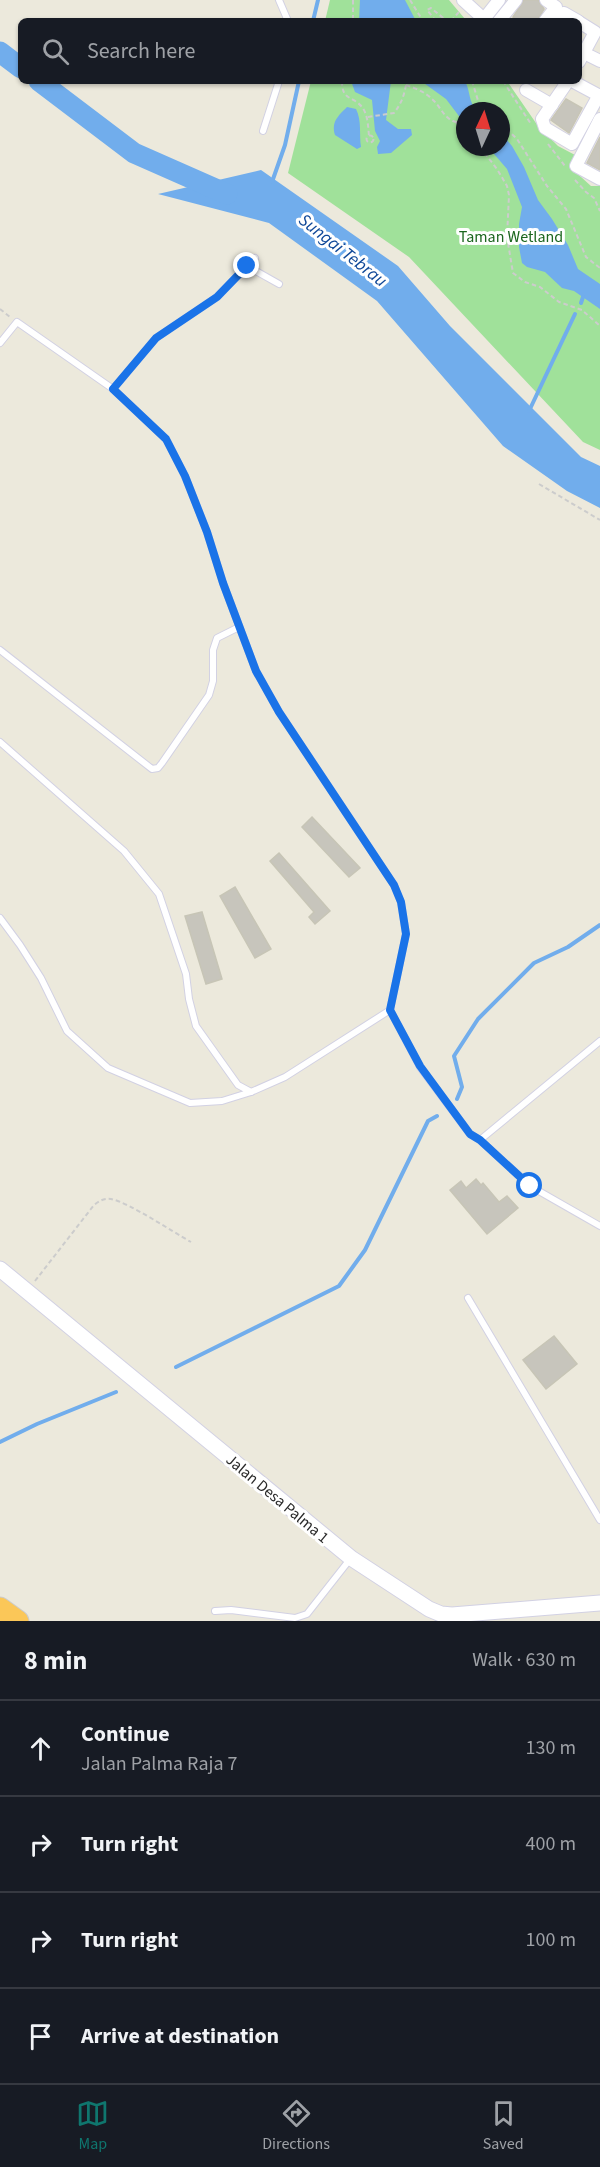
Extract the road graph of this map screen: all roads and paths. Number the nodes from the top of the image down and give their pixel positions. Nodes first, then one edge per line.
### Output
1 (279, 0) edge
2 (353, 0) edge
3 (410, 0) edge
4 (463, 0) edge
5 (499, 0) edge
6 (516, 0) edge
7 (546, 0) edge
8 (287, 18) edge
9 (353, 18) edge
10 (421, 18) edge
11 (434, 18) edge
12 (443, 18) edge
13 (483, 18) edge
14 (486, 18) edge
15 (501, 18) edge
16 (547, 18) edge
17 (560, 18) edge
18 (573, 18) edge
19 (582, 24) edge
20 (582, 55) edge
21 (582, 57) edge
22 (600, 61) edge
23 (278, 84) edge
24 (342, 84) edge
25 (473, 84) edge
26 (505, 84) edge
27 (568, 84) edge
28 (576, 84) edge
29 (406, 86) joint
30 (526, 90) dead end
31 (599, 95) edge
32 (478, 102) edge
33 (552, 105) junction
34 (367, 117) junction
35 (456, 120) edge
36 (600, 120) edge
37 (532, 126) dead end
38 (263, 131) dead end
39 (510, 132) edge
40 (369, 136) dead end
41 (548, 145) dead end
42 (487, 156) edge
43 (566, 167) dead end
44 (570, 173) dead end
45 (600, 179) edge
46 (600, 211) edge
47 (255, 258) dead end
48 (247, 266) junction
49 (600, 268) edge
50 (279, 284) dead end
51 (0, 309) edge
52 (17, 322) junction
53 (600, 326) edge
54 (0, 342) edge
55 (113, 389) junction
56 (539, 484) dead end
57 (600, 520) edge
58 (239, 627) junction
59 (0, 650) edge
60 (0, 742) edge
61 (0, 918) edge
62 (390, 1010) junction
63 (600, 1041) edge
64 (251, 1092) junction
65 (480, 1140) junction
66 (599, 1223) edge
67 (191, 1242) dead end
68 (0, 1269) edge
69 (27, 1290) junction
70 (468, 1298) dead end
71 (600, 1520) edge
72 (351, 1558) junction
73 (600, 1603) edge
74 (0, 1608) edge
75 (215, 1611) dead end
76 (18, 1621) edge

1 - 8 lane
2 - 9 path
3 - 10 path
4 - 13 street
5 - 14 street
6 - 15 street
7 - 16 street
11 - 12 path
17 - 18 street
19 - 20 street
21 - 22 street
23 - 38 lane
24 - 34 path
25 - 32 path
26 - 37 path
27 - 33 street
28 - 31 street
29 - 34 path
29 - 35 path
30 - 33 street
31 - 33 street
34 - 40 path
36 - 45 street
39 - 49 path
41 - 43 path
42 - 53 path
44 - 46 path
47 - 48 lane
48 - 50 lane
48 - 55 lane
51 - 52 path
52 - 54 lane
52 - 55 lane
55 - 58 lane
56 - 57 path
58 - 59 lane
58 - 62 lane
60 - 64 lane
61 - 64 lane
62 - 64 lane
62 - 65 lane
63 - 65 lane
65 - 66 lane
67 - 69 path
68 - 69 street, Jalan Desa Palma 1
69 - 72 street, Jalan Desa Palma 1
70 - 71 lane
72 - 73 street, Jalan Desa Palma 1
72 - 75 lane
74 - 76 highway

